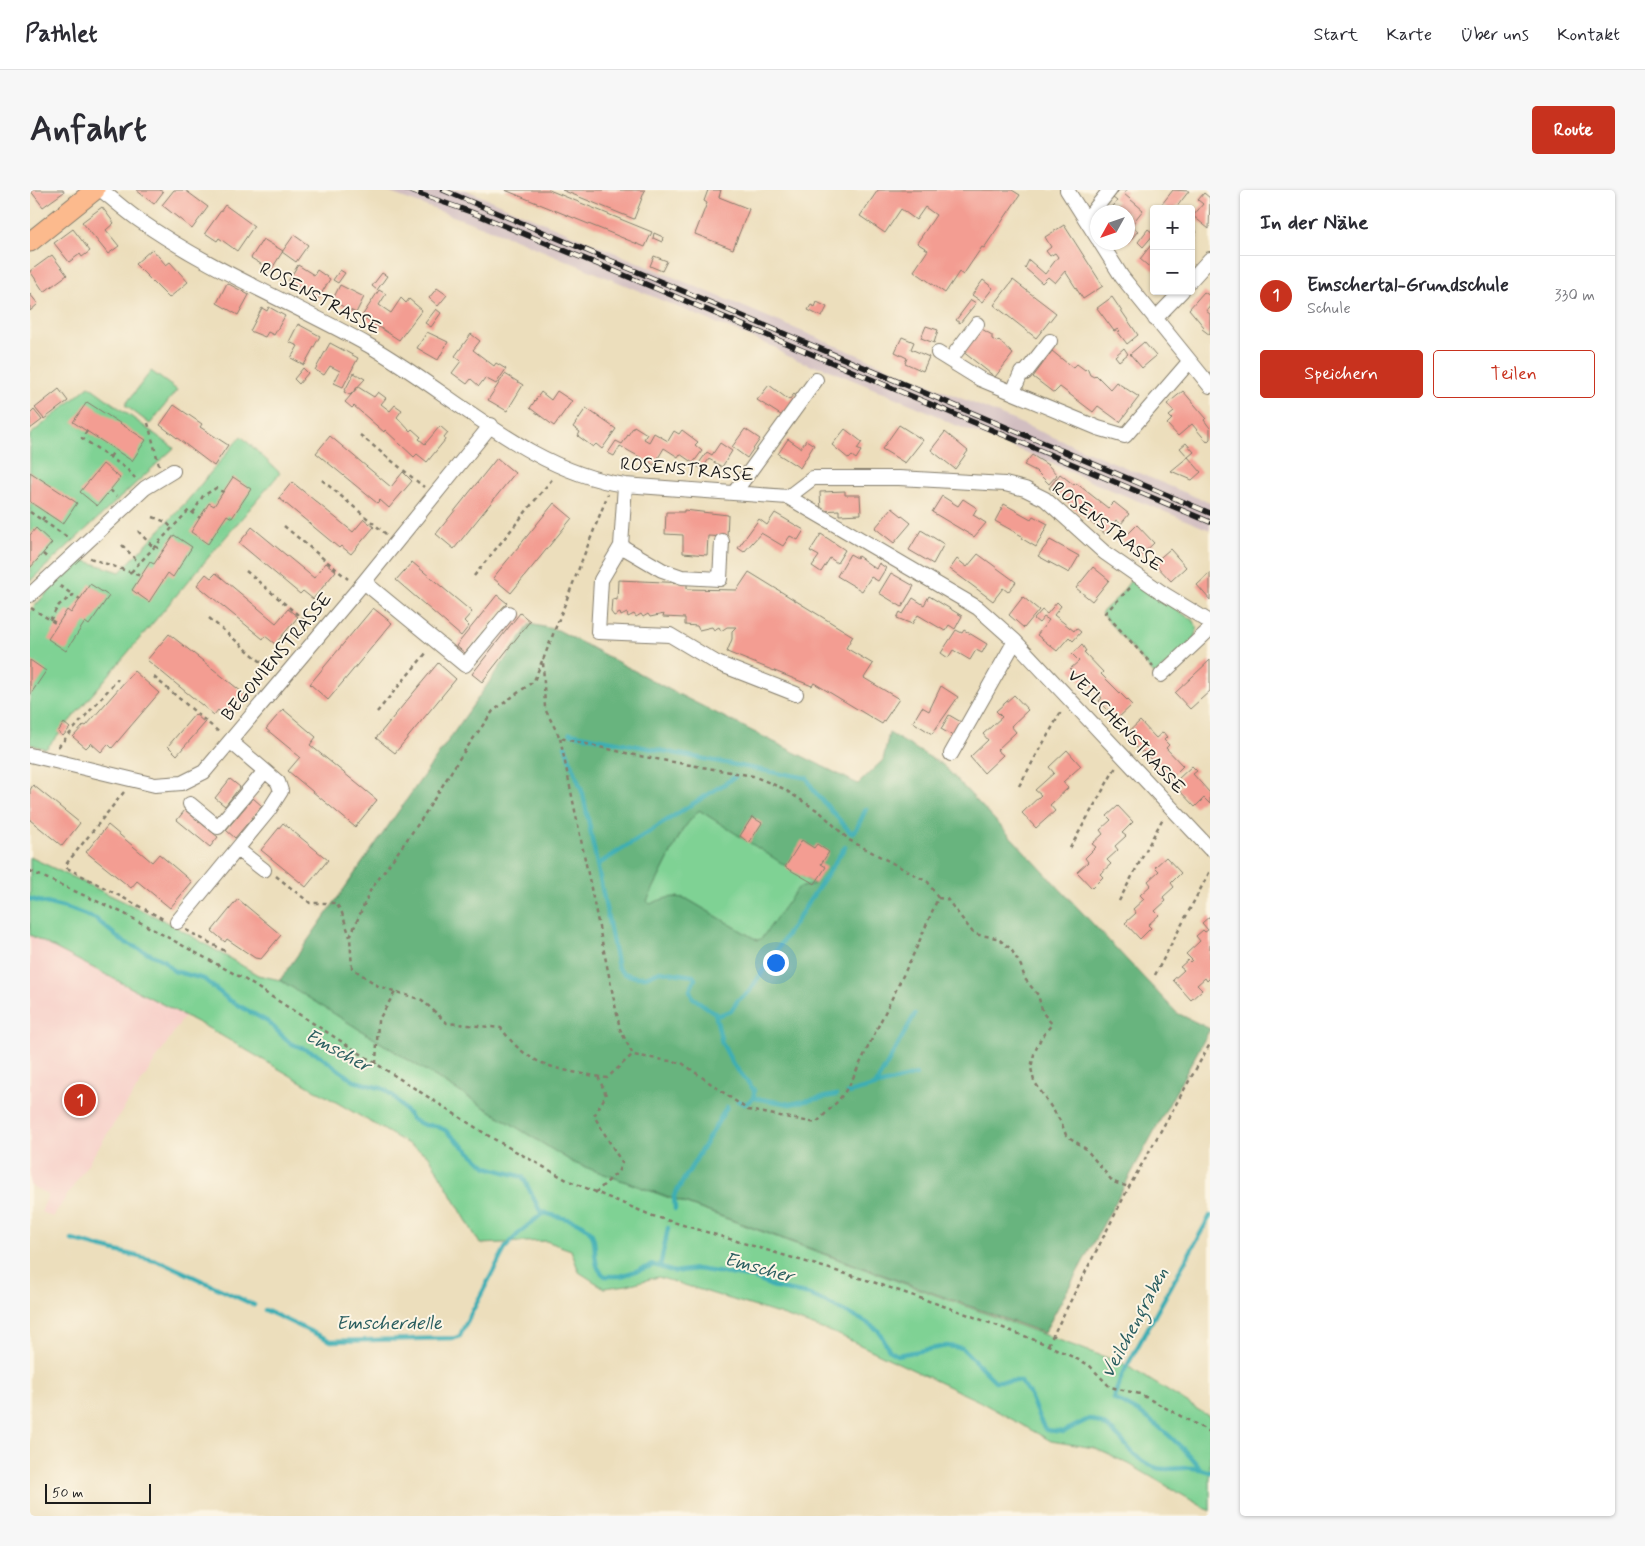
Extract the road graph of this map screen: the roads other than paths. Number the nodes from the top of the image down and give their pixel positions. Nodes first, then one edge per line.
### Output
1 (95, 190) edge
2 (101, 190) edge
3 (1067, 190) edge
4 (1110, 190) edge
5 (1086, 220) junction
6 (1090, 226) edge
7 (30, 242) edge
8 (1105, 250) edge
9 (1210, 260) edge
10 (1195, 276) edge
11 (1178, 295) edge
12 (1154, 319) junction
13 (977, 324) dead end
14 (1050, 341) dead end
15 (1189, 362) junction
16 (816, 380) dead end
17 (1210, 386) edge
18 (1013, 392) junction
19 (491, 426) junction
20 (168, 475) road end
21 (619, 484) junction
22 (734, 493) junction
23 (788, 497) junction
24 (722, 541) dead end
25 (621, 546) junction
26 (362, 585) junction
27 (30, 595) edge
28 (508, 613) dead end
29 (1210, 622) edge
30 (1210, 629) edge
31 (1015, 641) junction
32 (1161, 675) road end
33 (796, 694) dead end
34 (231, 742) junction
35 (950, 754) dead end
36 (30, 755) edge
37 (265, 771) junction
38 (190, 804) dead end
39 (237, 849) junction
40 (1210, 849) edge
41 (264, 870) road end
42 (177, 925) road end

1 - 7 main road
2 - 19 street, ROSENSTRASSE
3 - 5 street
4 - 5 street
5 - 6 street
8 - 12 street
9 - 10 street
11 - 12 street
12 - 15 street
13 - 18 street
14 - 18 street
15 - 17 street
15 - 18 street
16 - 22 street
19 - 21 street, ROSENSTRASSE
19 - 26 street, BEGONIENSTRASSE
20 - 27 street
21 - 22 street, ROSENSTRASSE
21 - 25 street
22 - 23 street, ROSENSTRASSE
23 - 29 street, ROSENSTRASSE
23 - 31 street, VEILCHENSTRASSE
24 - 25 street
25 - 33 street
26 - 28 street
26 - 34 street, BEGONIENSTRASSE
30 - 32 street
31 - 35 street
31 - 40 street, VEILCHENSTRASSE
34 - 36 street, BEGONIENSTRASSE
34 - 37 street
37 - 38 street
37 - 39 street
39 - 41 street
39 - 42 street

